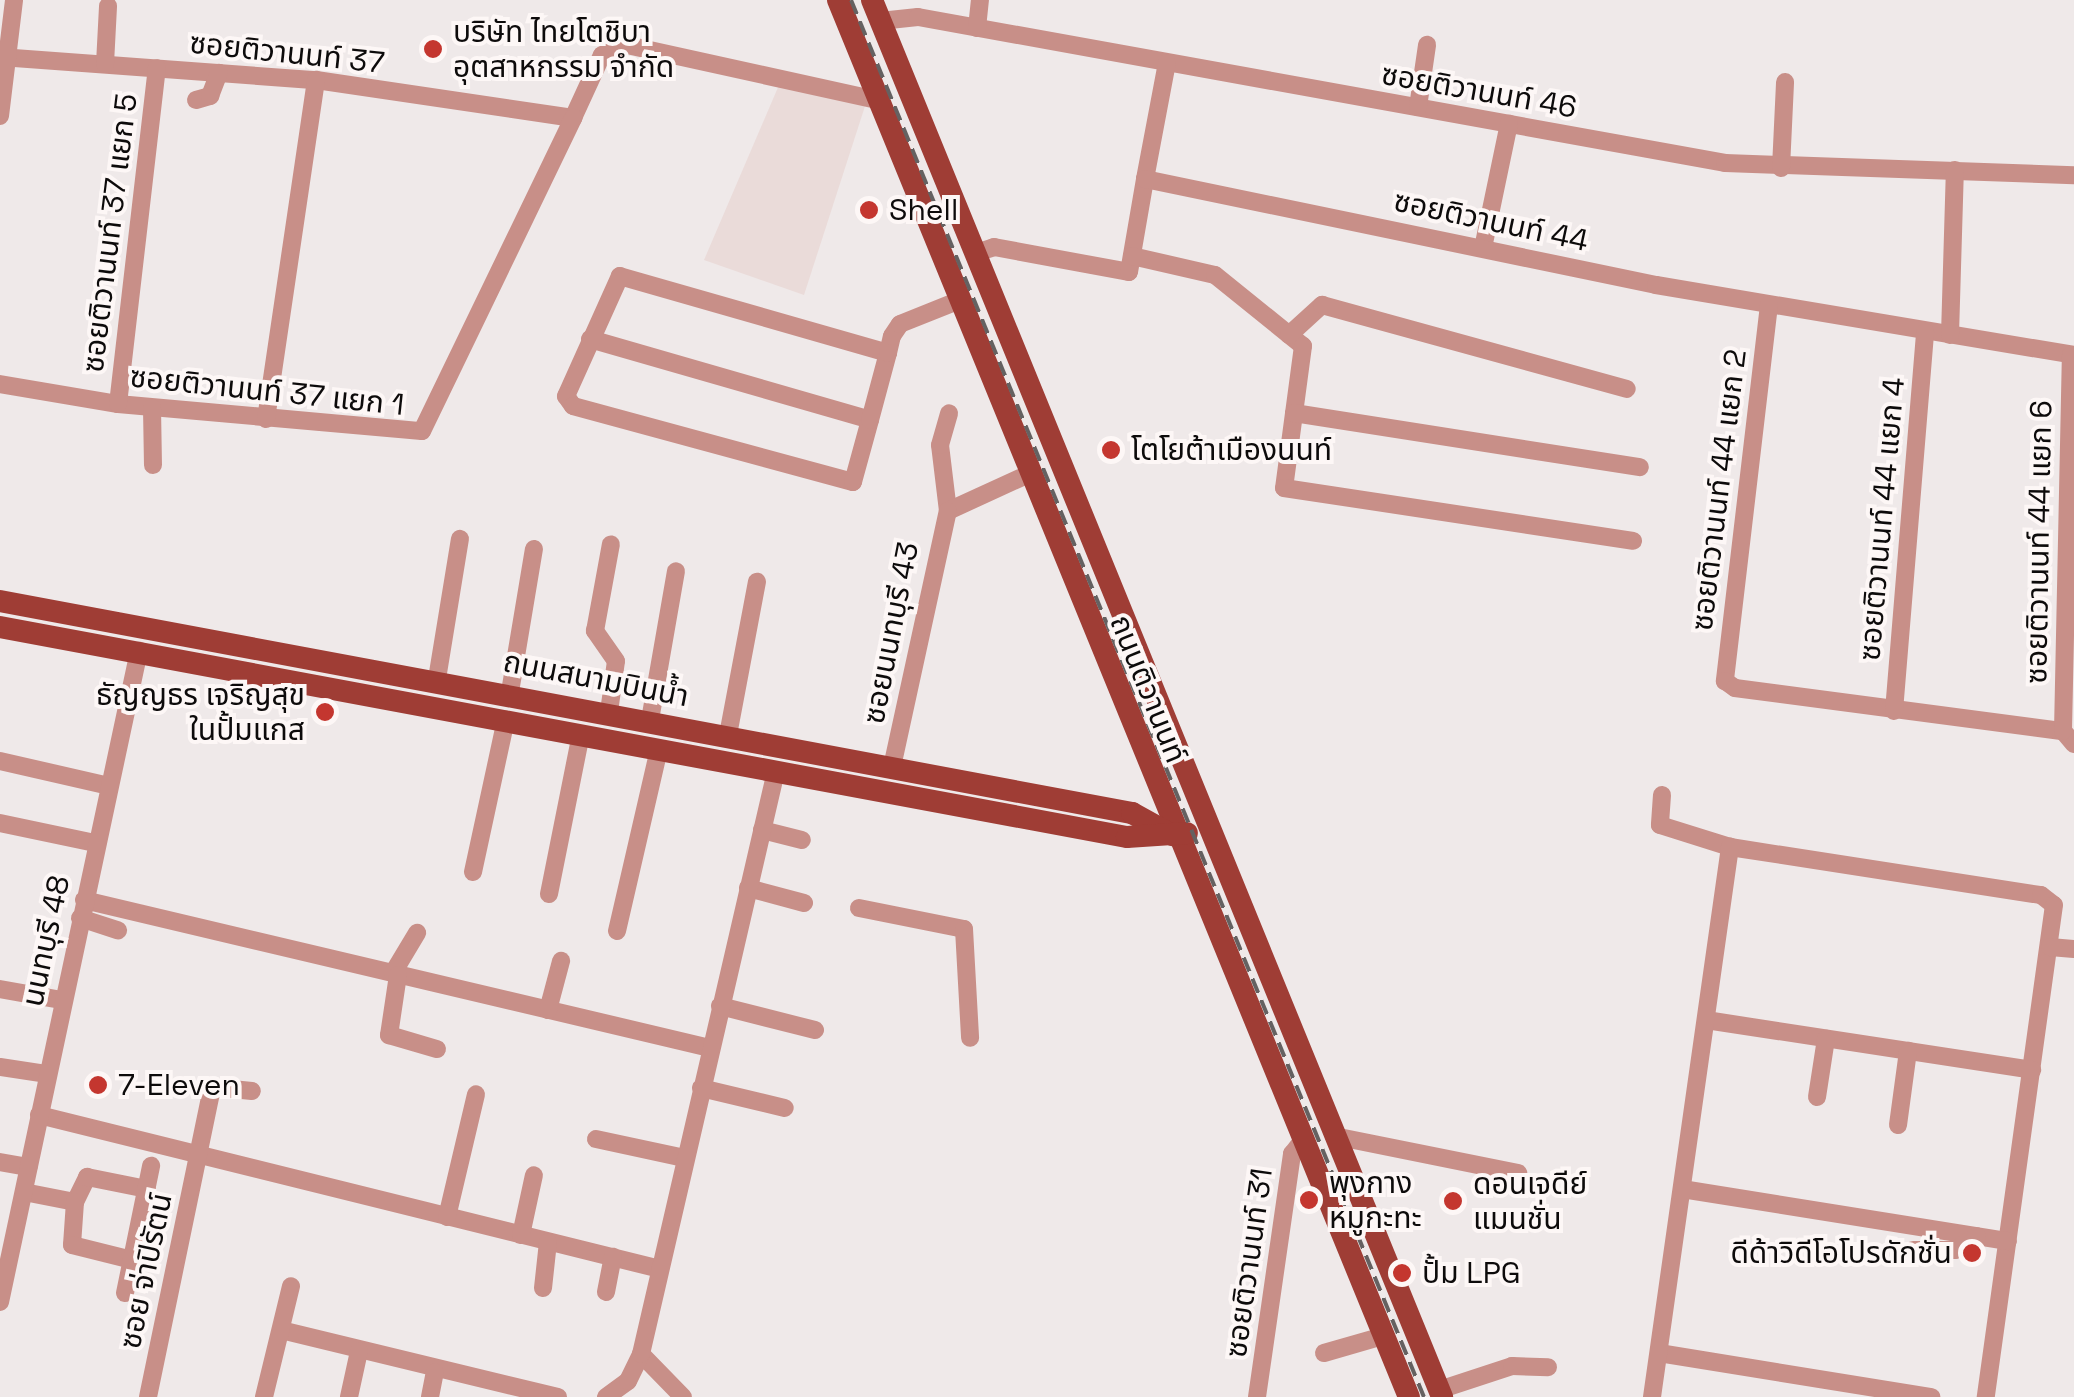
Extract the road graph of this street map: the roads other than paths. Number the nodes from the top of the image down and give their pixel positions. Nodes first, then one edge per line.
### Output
1 (14, 0) edge
2 (838, 0) edge
3 (980, 0) edge
4 (108, 6) dead end
5 (876, 10) edge
6 (976, 28) junction
7 (1427, 45) dead end
8 (4, 58) edge
9 (896, 61) junction
10 (1167, 63) junction
11 (105, 64) junction
12 (157, 68) junction
13 (867, 72) junction
14 (219, 73) junction
15 (316, 80) junction
16 (1785, 82) dead end
17 (196, 100) dead end
18 (878, 100) junction
19 (1418, 107) junction
20 (0, 116) edge
21 (573, 118) junction
22 (1509, 124) junction
23 (1781, 168) junction
24 (1955, 170) junction
25 (2074, 174) edge
26 (1145, 179) junction
27 (1482, 248) junction
28 (976, 252) junction
29 (1132, 256) junction
30 (960, 300) junction
31 (1769, 305) junction
32 (1924, 332) junction
33 (1289, 335) junction
34 (1950, 335) junction
35 (590, 340) junction
36 (888, 352) junction
37 (2073, 355) edge
38 (0, 384) edge
39 (1627, 389) dead end
40 (118, 404) junction
41 (152, 408) junction
42 (949, 413) dead end
43 (1294, 413) junction
44 (266, 419) junction
45 (870, 420) junction
46 (153, 465) dead end
47 (1640, 468) dead end
48 (1030, 474) junction
49 (948, 511) junction
50 (460, 538) dead end
51 (1634, 541) dead end
52 (610, 544) dead end
53 (534, 549) dead end
54 (676, 570) dead end
55 (757, 582) dead end
56 (0, 601) edge
57 (0, 627) edge
58 (144, 627) junction
59 (138, 651) junction
60 (437, 679) junction
61 (510, 692) junction
62 (1894, 711) junction
63 (610, 712) junction
64 (506, 720) junction
65 (650, 720) junction
66 (581, 734) junction
67 (728, 735) junction
68 (2068, 738) edge
69 (659, 749) junction
70 (0, 761) edge
71 (892, 767) junction
72 (776, 771) junction
73 (109, 786) junction
74 (1662, 795) dead end
75 (0, 823) edge
76 (1207, 827) junction
77 (762, 830) junction
78 (1175, 836) junction
79 (802, 840) dead end
80 (95, 842) junction
81 (1730, 848) junction
82 (473, 872) dead end
83 (748, 888) junction
84 (550, 894) dead end
85 (804, 903) dead end
86 (859, 908) dead end
87 (82, 909) junction
88 (118, 930) dead end
89 (617, 931) dead end
90 (417, 932) dead end
91 (2050, 946) junction
92 (2074, 949) edge
93 (561, 962) dead end
94 (395, 974) junction
95 (0, 989) edge
96 (62, 1000) junction
97 (720, 1006) junction
98 (548, 1010) junction
99 (1706, 1020) junction
100 (815, 1030) dead end
101 (970, 1038) dead end
102 (1826, 1038) junction
103 (710, 1048) junction
104 (437, 1050) dead end
105 (1908, 1051) junction
106 (0, 1067) edge
107 (2032, 1070) junction
108 (47, 1074) junction
109 (701, 1088) junction
110 (252, 1091) dead end
111 (476, 1094) dead end
112 (1817, 1098) dead end
113 (785, 1108) dead end
114 (39, 1115) junction
115 (1898, 1125) dead end
116 (1334, 1136) junction
117 (596, 1139) dead end
118 (1302, 1141) junction
119 (198, 1157) junction
120 (685, 1158) junction
121 (0, 1162) edge
122 (152, 1166) dead end
123 (29, 1167) junction
124 (1518, 1173) dead end
125 (534, 1175) dead end
126 (147, 1189) junction
127 (1682, 1189) junction
128 (24, 1192) junction
129 (75, 1202) junction
130 (447, 1217) junction
131 (521, 1235) junction
132 (1977, 1236) junction
133 (2008, 1240) junction
134 (548, 1242) junction
135 (1913, 1250) dead end
136 (613, 1257) junction
137 (132, 1260) junction
138 (660, 1269) junction
139 (291, 1286) dead end
140 (543, 1288) dead end
141 (606, 1292) dead end
142 (125, 1293) dead end
143 (0, 1302) edge
144 (281, 1330) junction
145 (1384, 1336) junction
146 (359, 1351) junction
147 (1324, 1353) dead end
148 (1658, 1353) junction
149 (641, 1354) junction
150 (1548, 1367) dead end
151 (435, 1372) junction
152 (1440, 1393) edge
153 (512, 1394) edge
154 (148, 1397) edge
155 (264, 1397) edge
156 (349, 1397) edge
157 (430, 1397) edge
158 (558, 1397) edge
159 (606, 1397) edge
160 (683, 1397) edge
161 (1256, 1397) edge
162 (1409, 1397) edge
163 (1652, 1397) edge
164 (1931, 1397) edge
165 (1986, 1397) edge

1 - 8 street
2 - 13 main road, ถนนติวานนท์
3 - 6 street
4 - 11 street
5 - 6 street, ซอยติวานนท์ 46
5 - 9 main road, ถนนติวานนท์
6 - 10 street, ซอยติวานนท์ 46
7 - 19 street
8 - 11 street, ซอยติวานนท์ 37
8 - 20 street
9 - 13 main road
9 - 28 main road, ถนนติวานนท์
10 - 19 street, ซอยติวานนท์ 46
10 - 26 street
11 - 12 street, ซอยติวานนท์ 37
12 - 14 street, ซอยติวานนท์ 37
12 - 40 street, ซอยติวานนท์ 37 แยก 5
13 - 18 main road, ถนนติวานนท์
14 - 15 street, ซอยติวานนท์ 37
14 - 17 street
15 - 21 street, ซอยติวานนท์ 37
15 - 44 street
16 - 23 street
18 - 21 street
18 - 30 main road, ถนนติวานนท์
19 - 22 street, ซอยติวานนท์ 46
21 - 44 street, ซอยติวานนท์ 37 แยก 1
22 - 23 street, ซอยติวานนท์ 46
22 - 27 street
23 - 24 street, ซอยติวานนท์ 46
24 - 25 street, ซอยติวานนท์ 46
24 - 34 street
26 - 27 street, ซอยติวานนท์ 44
26 - 29 street
27 - 31 street, ซอยติวานนท์ 44
28 - 29 street
28 - 76 main road, ถนนติวานนท์
29 - 33 street
30 - 36 street
30 - 48 main road, ถนนติวานนท์
31 - 32 street, ซอยติวานนท์ 44
31 - 62 street, ซอยติวานนท์ 44 แยก 2
32 - 34 street, ซอยติวานนท์ 44
32 - 62 street, ซอยติวานนท์ 44 แยก 4
33 - 39 street
33 - 43 street
34 - 37 street, ซอยติวานนท์ 44
35 - 36 street
35 - 45 street
35 - 45 street
36 - 45 street
37 - 68 street, ซอยติวานนท์ 44 แยก 6
38 - 40 street, ซอยติวานนท์ 37 แยก 1
40 - 41 street, ซอยติวานนท์ 37 แยก 1
41 - 44 street, ซอยติวานนท์ 37 แยก 1
41 - 46 street
42 - 49 street, ซอยนนทบุรี 43
43 - 47 street
43 - 51 street
48 - 49 street
48 - 78 main road, ถนนติวานนท์
49 - 71 street, ซอยนนทบุรี 43
50 - 60 street
52 - 63 street
53 - 61 street
54 - 65 street
55 - 67 street
56 - 58 main road, ถนนสนามบินน้ำ
57 - 59 main road, ถนนสนามบินน้ำ
58 - 59 main road
58 - 60 main road, ถนนสนามบินน้ำ
59 - 64 main road, ถนนสนามบินน้ำ
59 - 73 street, นนทบุรี 48
60 - 61 main road, ถนนสนามบินน้ำ
61 - 63 main road, ถนนสนามบินน้ำ
62 - 68 street
63 - 65 main road, ถนนสนามบินน้ำ
64 - 66 main road, ถนนสนามบินน้ำ
64 - 82 street
65 - 67 main road, ถนนสนามบินน้ำ
66 - 69 main road, ถนนสนามบินน้ำ
66 - 84 street
67 - 71 main road, ถนนสนามบินน้ำ
69 - 72 main road, ถนนสนามบินน้ำ
69 - 89 street
70 - 73 street
71 - 78 main road, ถนนสนามบินน้ำ
72 - 77 street
72 - 78 main road, ถนนสนามบินน้ำ
73 - 80 street, นนทบุรี 48
74 - 81 street
75 - 80 street
76 - 78 main road, ถนนสนามบินน้ำ
76 - 116 main road, ถนนติวานนท์
77 - 79 street
77 - 83 street
78 - 118 main road, ถนนติวานนท์
80 - 87 street, นนทบุรี 48
81 - 91 street
81 - 99 street
83 - 85 street
83 - 97 street
86 - 101 street
87 - 88 street
87 - 94 street
87 - 96 street, นนทบุรี 48
90 - 94 street
91 - 92 street
91 - 107 street
93 - 98 street
94 - 98 street
94 - 104 street
95 - 96 street
96 - 108 street, นนทบุรี 48
97 - 100 street
97 - 103 street
98 - 103 street
99 - 102 street
99 - 127 street
102 - 105 street
102 - 112 street
103 - 109 street
105 - 107 street
105 - 115 street
106 - 108 street
107 - 133 street
108 - 114 street, นนทบุรี 48
109 - 113 street
109 - 120 street
110 - 119 street, ซอย จ่าปิรัตน์
111 - 130 street
114 - 119 street
114 - 123 street, นนทบุรี 48
116 - 124 street
116 - 152 main road, ถนนติวานนท์
117 - 120 street
118 - 145 main road, ถนนติวานนท์
118 - 161 street, ซอยติวานนท์ 31
119 - 130 street
119 - 154 street, ซอย จ่าปิรัตน์
120 - 138 street
121 - 123 street
122 - 126 street
123 - 128 street, นนทบุรี 48
125 - 131 street
126 - 129 street
126 - 137 street
127 - 132 street
127 - 148 street
128 - 129 street
128 - 143 street, นนทบุรี 48
129 - 137 street
130 - 131 street
131 - 134 street
132 - 133 street
132 - 135 street
133 - 165 street
134 - 136 street
134 - 140 street
136 - 138 street
136 - 141 street
137 - 142 street
138 - 149 street
139 - 144 street
144 - 146 street
144 - 155 street
145 - 147 street
145 - 162 main road, ถนนติวานนท์
146 - 151 street
146 - 156 street
148 - 163 street
148 - 164 street
149 - 159 street
149 - 160 street
150 - 152 street
151 - 153 street
151 - 157 street
153 - 158 street

